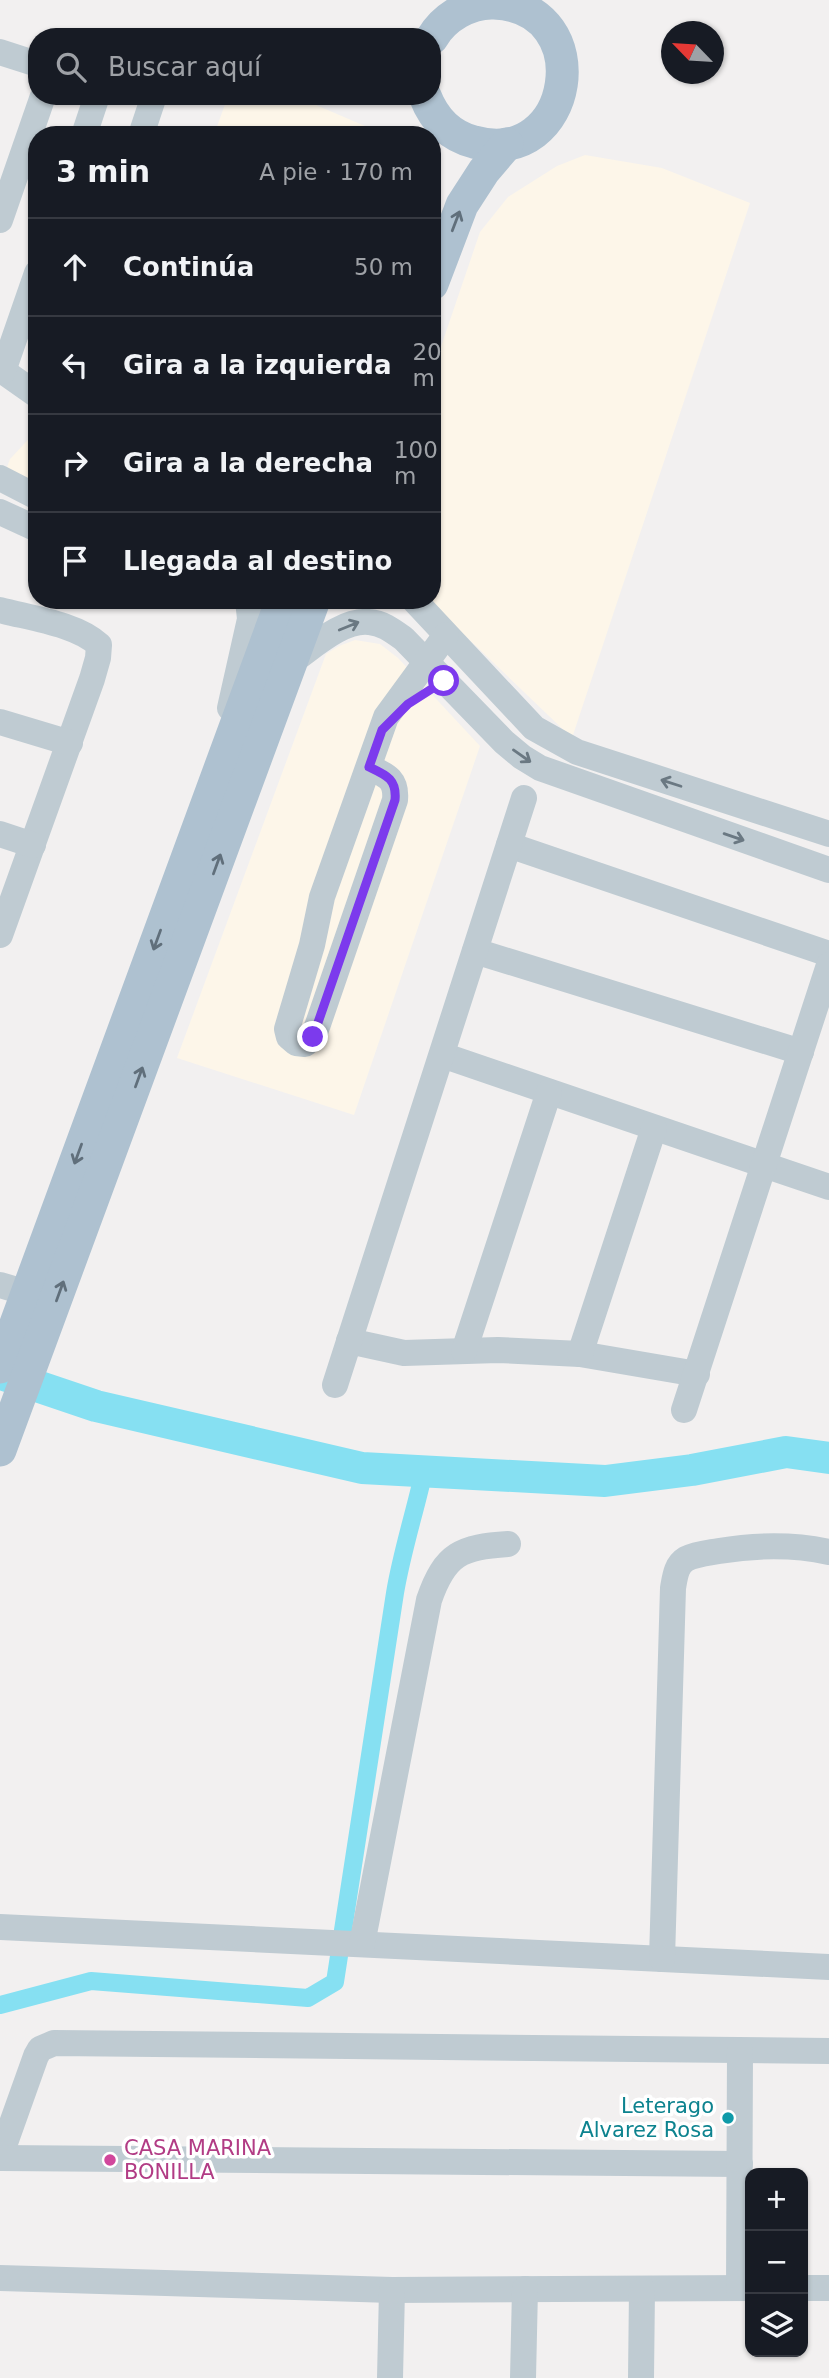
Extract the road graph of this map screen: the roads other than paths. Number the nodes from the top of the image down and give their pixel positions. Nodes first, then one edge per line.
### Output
1 (554, 0) edge
2 (473, 3) edge
3 (439, 28) edge
4 (558, 44) junction
5 (0, 52) edge
6 (28, 61) edge
7 (40, 105) edge
8 (94, 105) edge
9 (145, 105) edge
10 (429, 114) edge
11 (33, 126) edge
12 (87, 126) edge
13 (142, 126) edge
14 (28, 139) edge
15 (507, 144) junction
16 (0, 220) edge
17 (441, 260) edge
18 (28, 296) edge
19 (1, 370) edge
20 (28, 389) edge
21 (3, 488) edge
22 (28, 495) edge
23 (0, 512) edge
24 (28, 525) edge
25 (249, 609) edge
26 (279, 609) edge
27 (311, 609) edge
28 (422, 609) edge
29 (0, 610) edge
30 (446, 635) junction
31 (291, 662) junction
32 (426, 662) junction
33 (478, 670) junction
34 (444, 681) junction
35 (0, 722) edge
36 (382, 730) junction
37 (70, 743) junction
38 (227, 750) junction
39 (369, 767) junction
40 (524, 798) dead end
41 (0, 834) edge
42 (829, 834) edge
43 (33, 845) junction
44 (509, 845) junction
45 (829, 870) edge
46 (0, 935) edge
47 (475, 951) junction
48 (829, 954) edge
49 (829, 965) edge
50 (801, 1052) junction
51 (442, 1055) junction
52 (549, 1092) junction
53 (654, 1128) junction
54 (765, 1165) junction
55 (829, 1187) edge
56 (14, 1289) edge
57 (349, 1342) junction
58 (464, 1351) junction
59 (580, 1354) junction
60 (15, 1355) edge
61 (697, 1374) junction
62 (335, 1385) dead end
63 (684, 1410) dead end
64 (0, 1450) edge
65 (508, 1544) dead end
66 (829, 1552) edge
67 (0, 1927) edge
68 (362, 1944) junction
69 (662, 1959) junction
70 (829, 1967) edge
71 (740, 2051) junction
72 (829, 2051) edge
73 (0, 2158) edge
74 (740, 2164) junction
75 (0, 2278) edge
76 (744, 2288) edge
77 (808, 2288) edge
78 (829, 2288) edge
79 (525, 2289) junction
80 (642, 2289) junction
81 (392, 2290) junction
82 (390, 2378) edge
83 (523, 2378) edge
84 (641, 2378) edge

1 - 4 main road
2 - 3 main road
2 - 4 main road
4 - 15 main road
5 - 6 street
7 - 11 street
8 - 12 street
9 - 13 street
10 - 15 main road
14 - 16 street
17 -> 15 main road
18 - 19 street
19 - 20 street
21 - 22 street
23 - 24 street
25 - 38 street
26 - 38 main road
27 - 31 main road
28 - 30 street
29 - 37 street
30 - 32 street
30 - 33 street
31 -> 32 street
60 -> 31 main road
32 - 34 street
32 - 36 street
33 - 34 street
42 -> 33 street
34 - 36 street
34 -> 45 street
35 - 37 street
36 - 39 street
37 - 43 street
38 -> 56 main road
39 - 39 street
40 - 44 street
41 - 43 street
43 - 46 street
44 - 47 street
44 - 48 street
47 - 50 street
47 - 51 street
49 - 50 street
50 - 54 street
51 - 52 street
51 - 57 street
52 - 53 street
52 - 58 street
53 - 54 street
53 - 59 street
54 - 55 street
54 - 61 street
56 - 60 main road
57 - 58 street
57 - 62 street
58 - 59 street
59 - 61 street
60 - 64 main road
61 - 63 street
65 - 68 street
66 - 69 street
67 - 68 street
68 - 69 street
69 - 70 street
71 - 72 street
71 - 73 street
71 - 74 street
73 - 74 street
74 - 76 street
75 - 81 street
76 - 80 street
77 - 78 street
79 - 80 street
79 - 81 street
79 - 83 street
80 - 84 street
81 - 82 street

